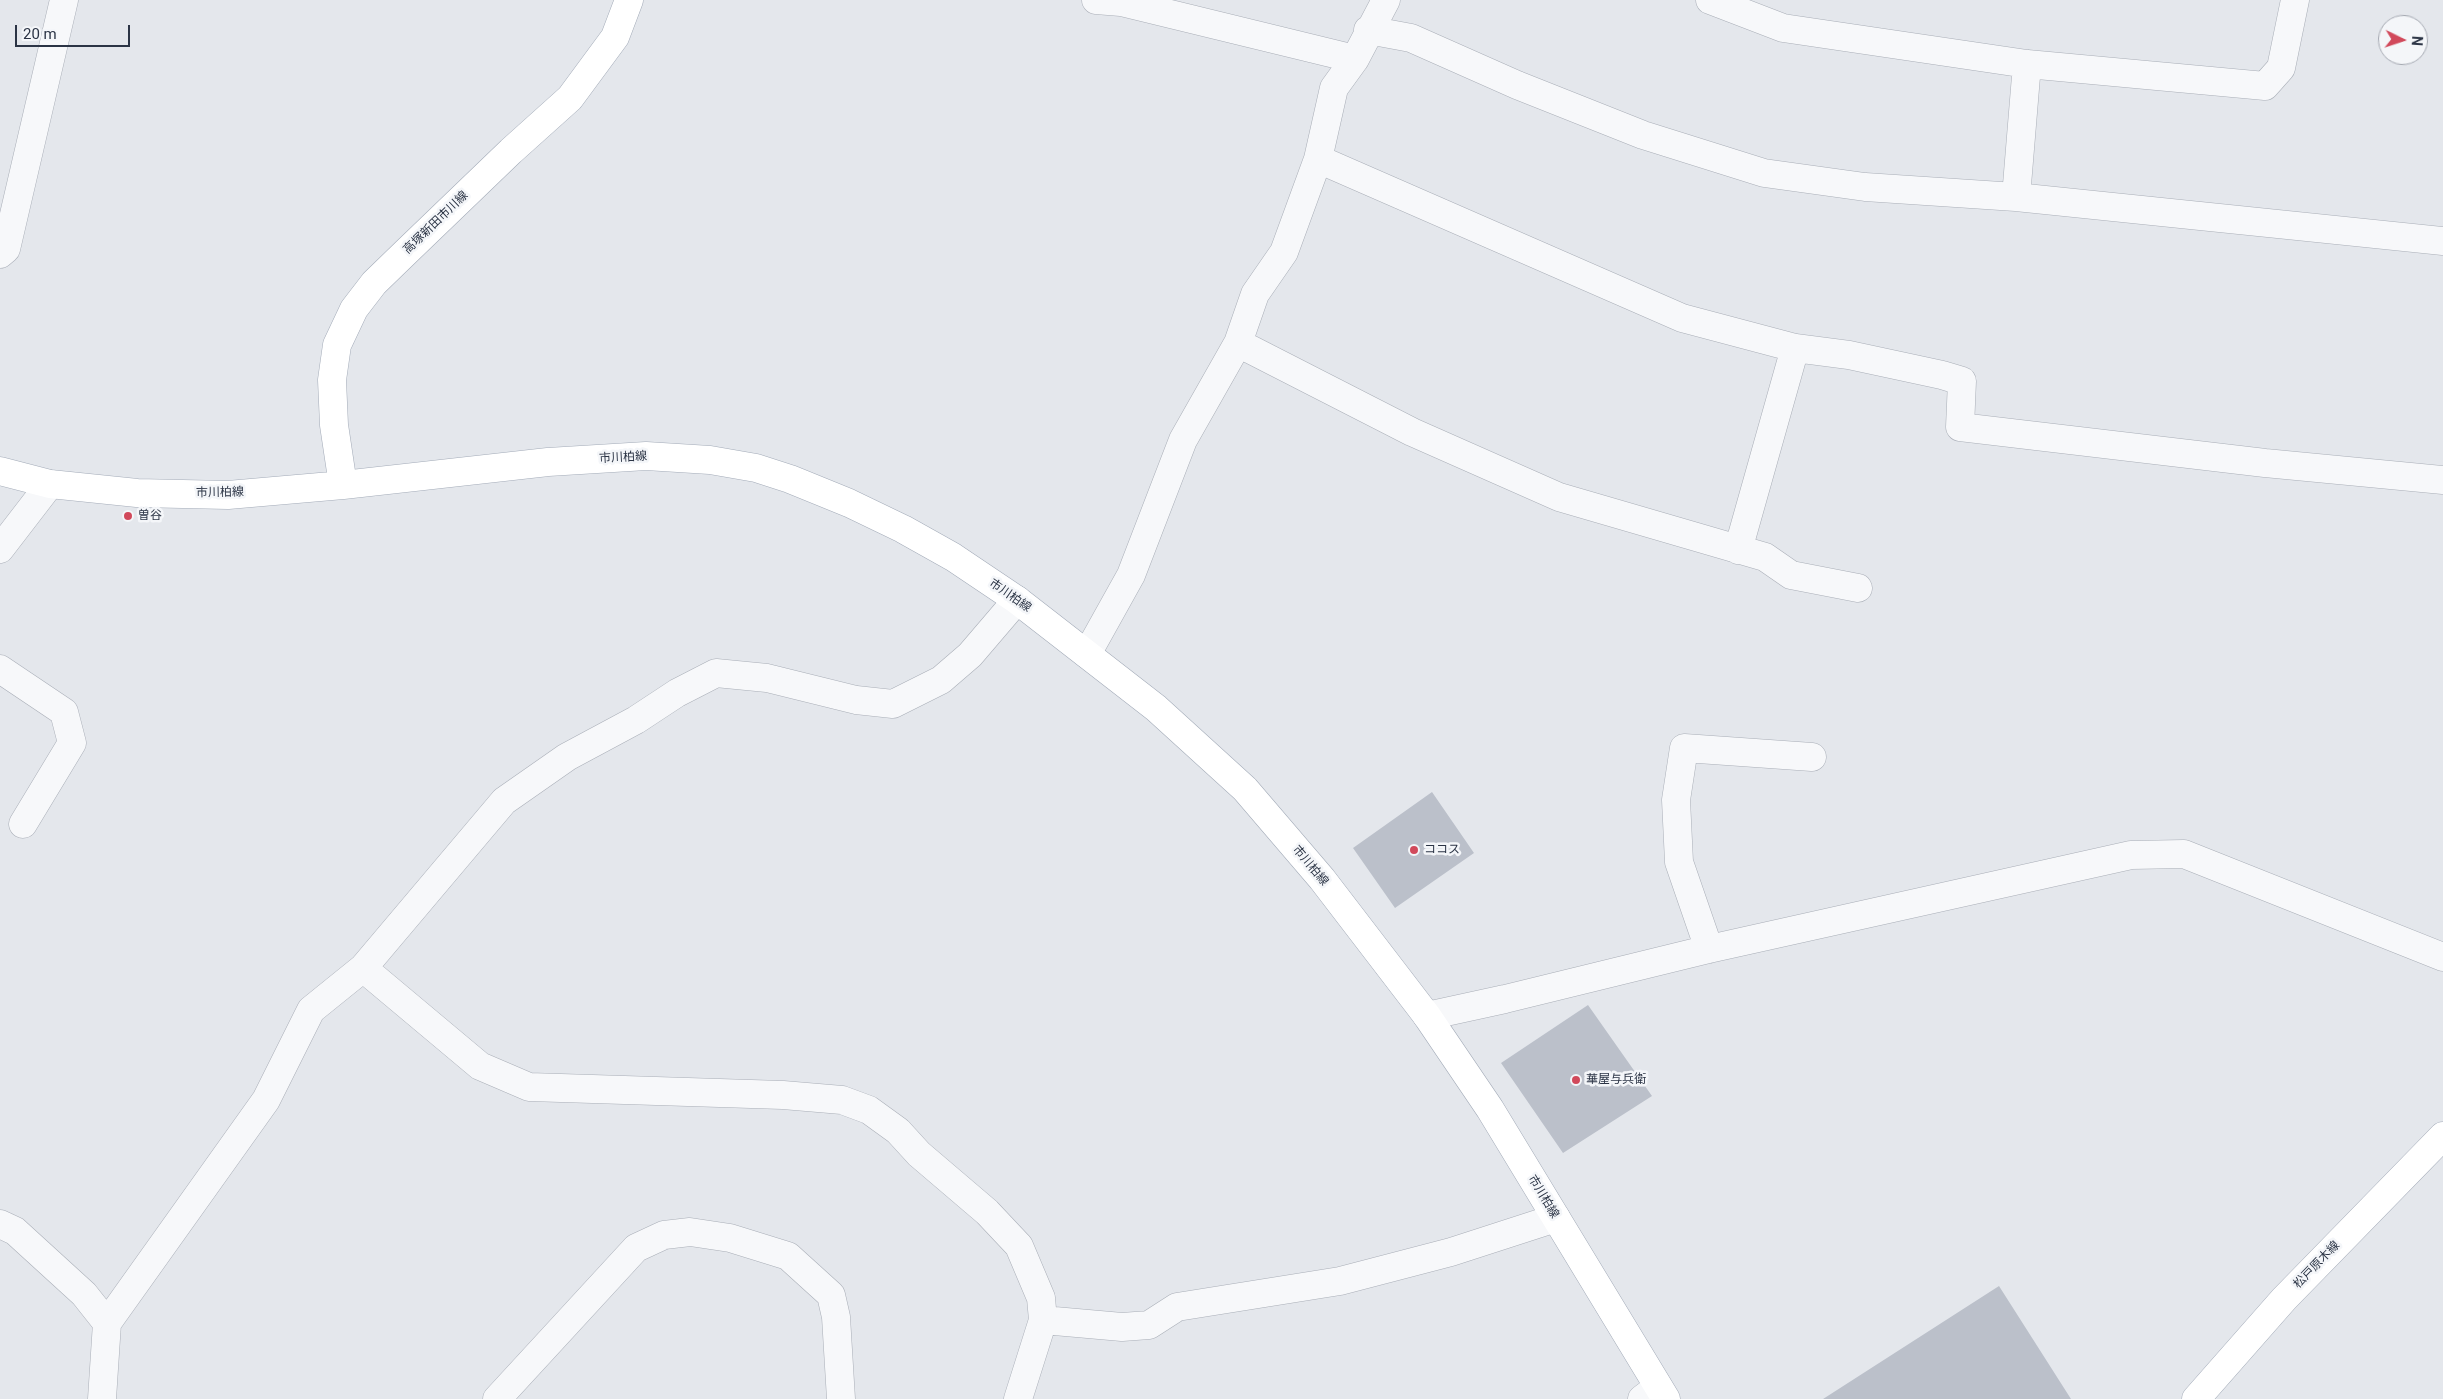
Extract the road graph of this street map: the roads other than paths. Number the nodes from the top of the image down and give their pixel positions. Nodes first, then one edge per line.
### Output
1 (64, 0) edge
2 (629, 0) edge
3 (1096, 0) edge
4 (1386, 0) edge
5 (1710, 0) edge
6 (2295, 0) edge
7 (1368, 30) junction
8 (1355, 59) junction
9 (2027, 64) junction
10 (1318, 159) junction
11 (2016, 197) junction
12 (2443, 241) edge
13 (0, 254) edge
14 (1238, 343) junction
15 (1795, 348) junction
16 (0, 471) edge
17 (2443, 480) edge
18 (50, 484) junction
19 (343, 485) junction
20 (0, 549) edge
21 (1738, 550) junction
22 (1858, 588) dead end
23 (1017, 600) junction
24 (1087, 654) junction
25 (0, 669) edge
26 (1812, 757) dead end
27 (23, 824) dead end
28 (1709, 949) junction
29 (2443, 957) edge
30 (363, 968) junction
31 (1427, 1016) junction
32 (2443, 1136) edge
33 (1556, 1218) junction
34 (0, 1224) edge
35 (1043, 1320) junction
36 (107, 1323) junction
37 (1655, 1395) edge
38 (102, 1399) edge
39 (497, 1399) edge
40 (841, 1399) edge
41 (1018, 1399) edge
42 (2196, 1399) edge

1 - 13 street
2 - 19 main road, 高塚新田市川線
3 - 8 street
4 - 7 street
5 - 9 street
6 - 9 street
7 - 8 street
7 - 11 street
8 - 10 street
9 - 11 street
10 - 14 street
10 - 15 street
11 - 12 street
14 - 21 street
14 - 24 street
15 - 17 street
15 - 21 street
16 - 18 main road, 市川柏線
18 - 19 main road, 市川柏線
18 - 20 street
19 - 23 main road, 市川柏線
21 - 22 street
23 - 24 main road, 市川柏線
23 - 30 street
24 - 31 main road, 市川柏線
25 - 27 street
26 - 28 street
28 - 29 street
28 - 31 street
30 - 35 street
30 - 36 street
31 - 33 main road, 市川柏線
32 - 42 main road, 松戸原木線
33 - 35 street
33 - 37 main road, 市川柏線
34 - 36 street
35 - 41 street
36 - 38 street
39 - 40 street

